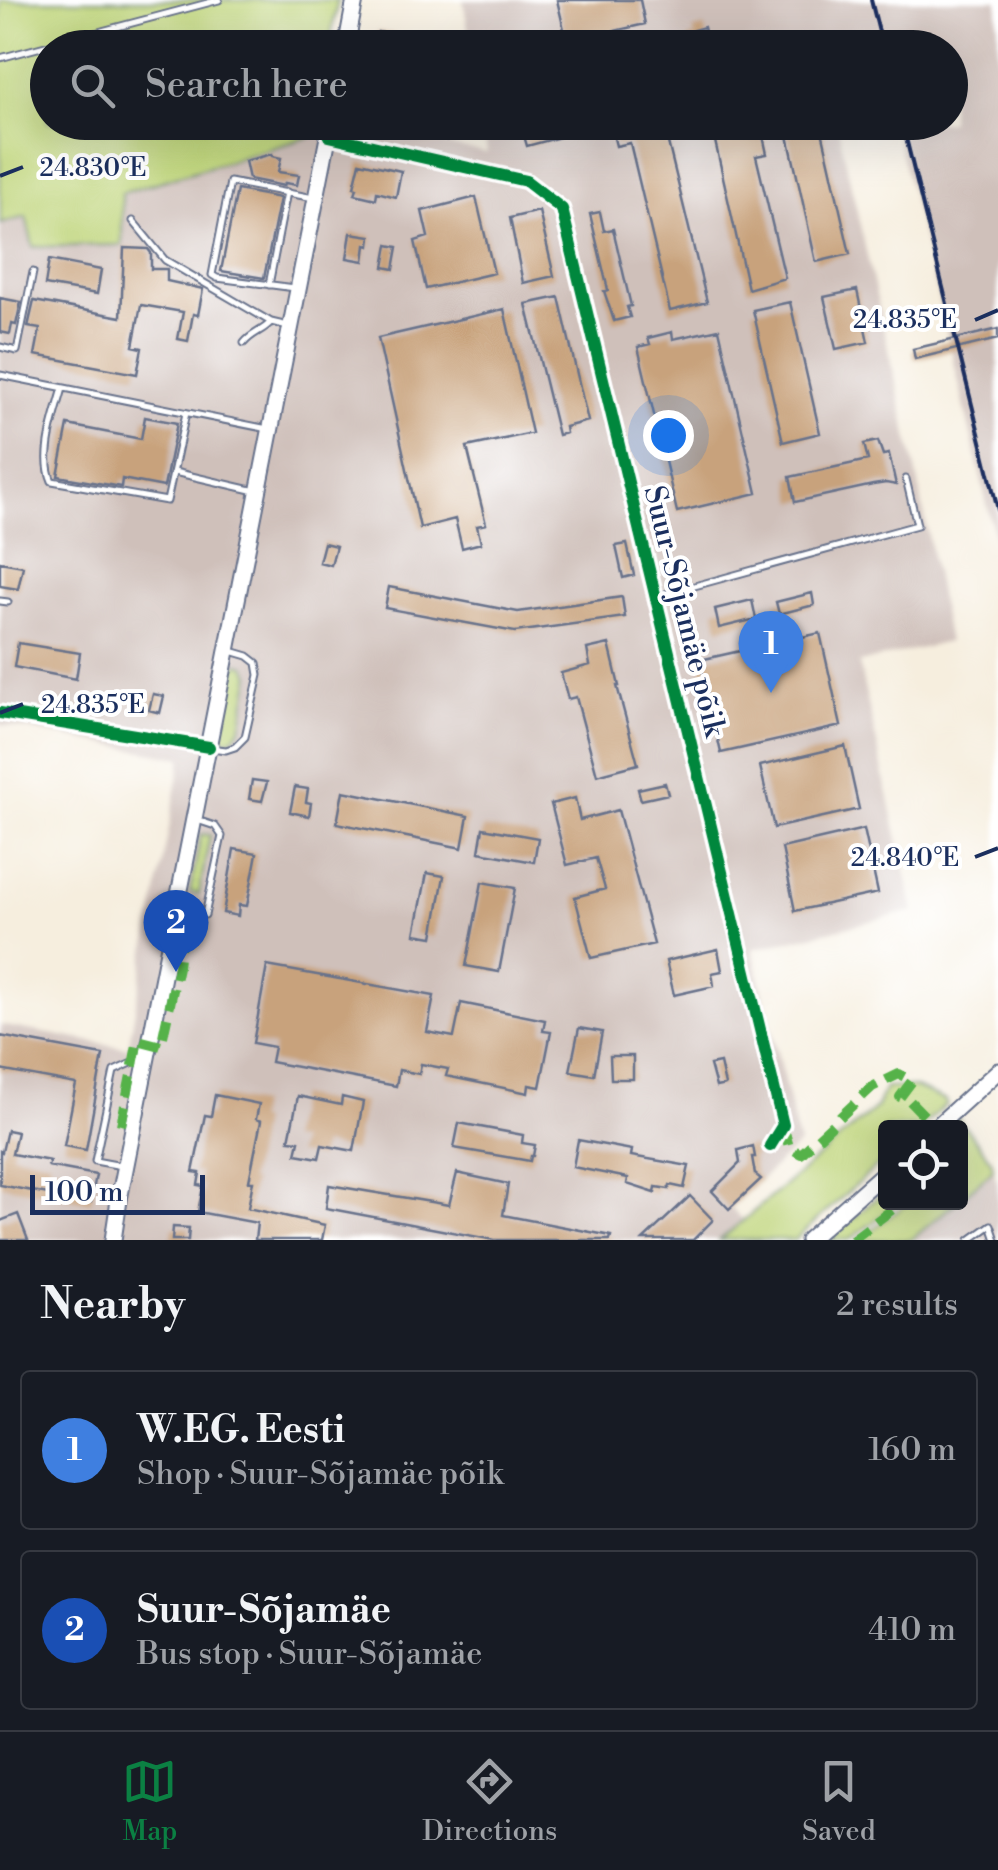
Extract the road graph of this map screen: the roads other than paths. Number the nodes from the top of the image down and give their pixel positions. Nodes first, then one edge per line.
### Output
1 (218, 0) edge
2 (356, 0) edge
3 (105, 30) edge
4 (350, 30) edge
5 (30, 50) edge
6 (0, 58) edge
7 (328, 140) edge
8 (371, 140) edge
9 (287, 192) junction
10 (316, 198) junction
11 (133, 222) dead end
12 (32, 272) dead end
13 (269, 285) junction
14 (298, 289) junction
15 (271, 322) junction
16 (291, 327) junction
17 (244, 344) dead end
18 (0, 347) edge
19 (4, 376) edge
20 (0, 388) edge
21 (63, 388) junction
22 (186, 412) junction
23 (271, 430) junction
24 (173, 472) junction
25 (906, 479) dead end
26 (259, 492) junction
27 (656, 597) junction
28 (0, 600) edge
29 (8, 602) dead end
30 (228, 650) junction
31 (0, 713) edge
32 (209, 747) junction
33 (195, 819) junction
34 (205, 915) dead end
35 (148, 1056) junction
36 (998, 1071) edge
37 (943, 1120) edge
38 (770, 1146) dead end
39 (126, 1166) junction
40 (878, 1178) edge
41 (113, 1240) edge
42 (808, 1240) edge
43 (970, 1240) edge
44 (996, 1240) edge

1 - 3 lane
2 - 4 main road
5 - 6 lane
7 - 10 main road
8 - 27 street, Suur-Sõjamäe põik
9 - 10 lane
9 - 13 lane
9 - 13 lane
10 - 14 main road
11 - 15 lane
12 - 18 lane
13 - 14 lane
14 - 16 main road
15 - 16 lane
15 - 17 lane
16 - 23 main road
19 - 20 lane
19 - 21 lane
21 - 22 lane
21 - 24 lane
22 - 23 lane
22 - 24 lane
23 - 26 main road
24 - 26 lane
25 - 27 lane
26 - 30 main road
27 - 38 street, Suur-Sõjamäe põik
28 - 29 lane
30 - 32 main road
30 - 32 lane
31 - 32 street
32 - 33 main road
33 - 34 lane
33 - 35 main road
35 - 39 main road
35 - 39 lane
36 - 37 main road
39 - 41 main road
40 - 42 main road
43 - 44 lane

